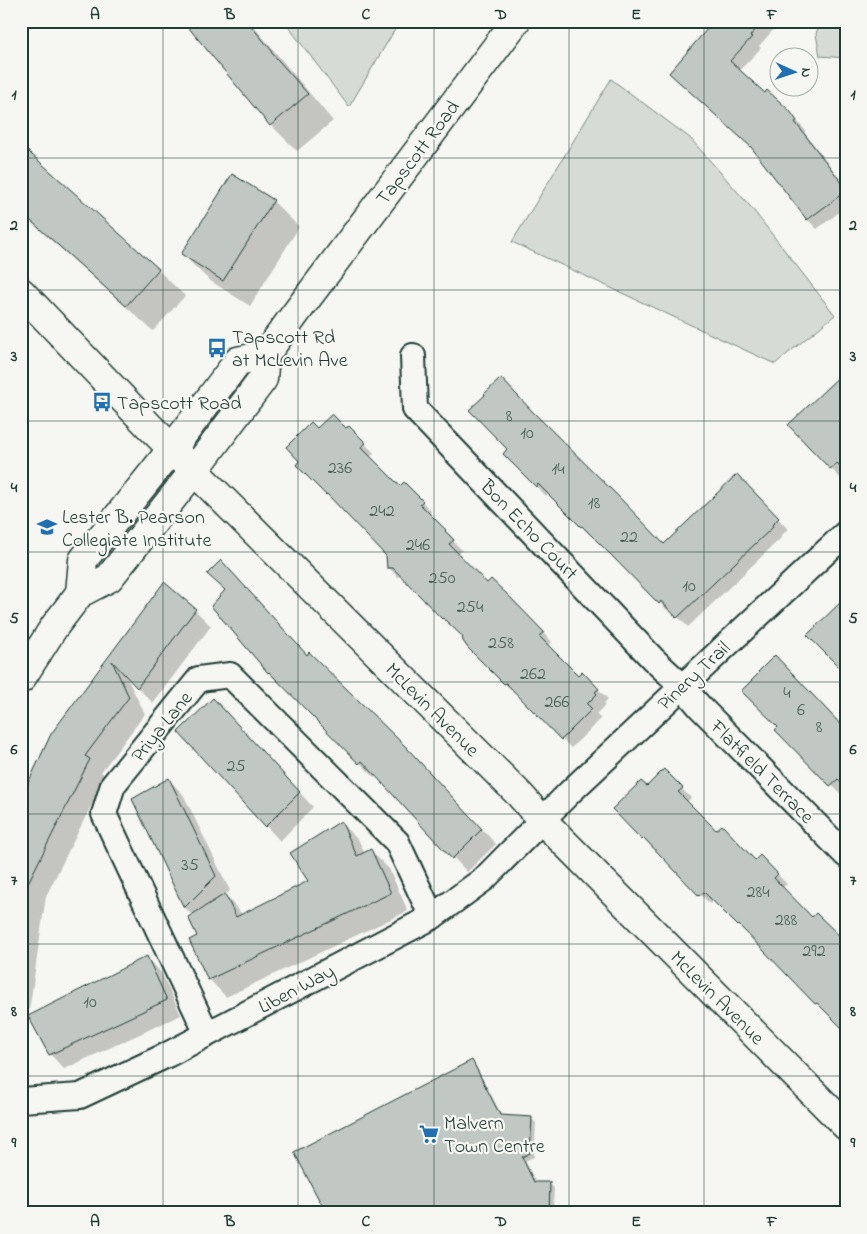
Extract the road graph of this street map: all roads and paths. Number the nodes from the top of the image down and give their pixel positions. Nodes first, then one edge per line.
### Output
1 (516, 21) edge
2 (21, 292) edge
3 (265, 355) junction
4 (413, 356) dead end
5 (172, 449) junction
6 (194, 471) junction
7 (845, 535) edge
8 (80, 593) junction
9 (21, 679) edge
10 (682, 686) junction
11 (541, 819) junction
12 (846, 855) edge
13 (432, 918) junction
14 (207, 1034) junction
15 (21, 1100) edge
16 (846, 1126) edge

1 - 3 street, Tapscott Road
2 - 5 street, McLevin Avenue
3 - 5 street
3 - 6 street
4 - 10 street, Bon Echo Court
5 - 6 street, McLevin Avenue
5 - 8 street
6 - 8 street
6 - 11 street, McLevin Avenue
7 - 10 street, Pinery Trail
8 - 9 street
10 - 11 street, Pinery Trail
10 - 12 street, Flatfield Terrace
11 - 13 street, Liben Way
11 - 16 street, McLevin Avenue
13 - 14 street, Liben Way
13 - 14 street, Priya Lane
14 - 15 street, Liben Way

